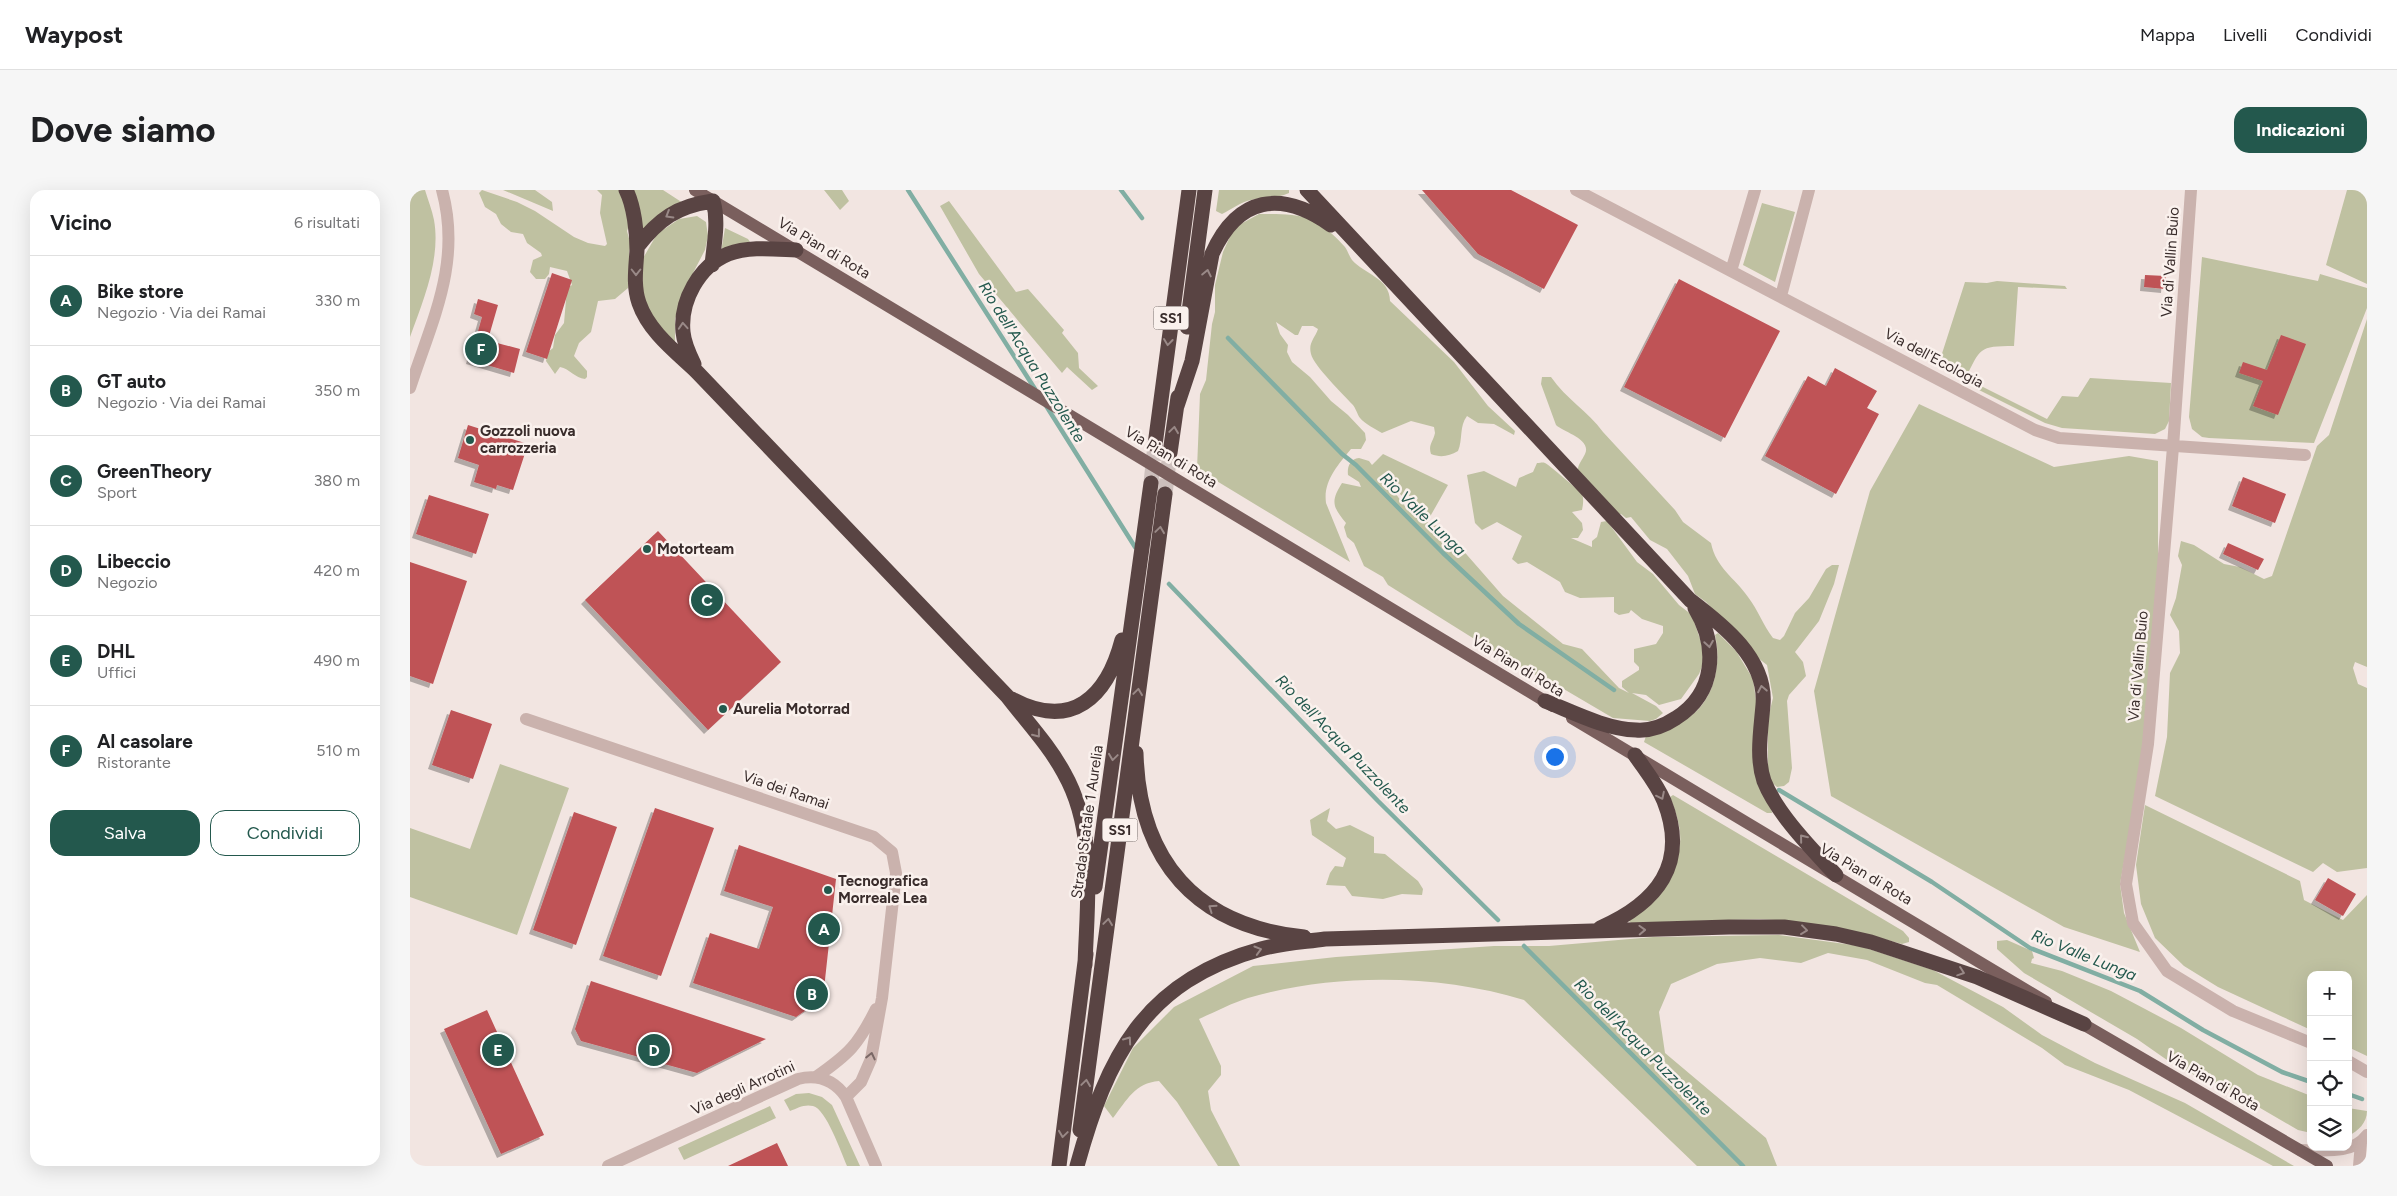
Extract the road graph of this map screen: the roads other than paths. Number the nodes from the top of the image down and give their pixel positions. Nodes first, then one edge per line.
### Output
1 (442, 190) edge
2 (626, 190) edge
3 (695, 190) edge
4 (1189, 190) edge
5 (1205, 190) edge
6 (1307, 190) edge
7 (1576, 190) edge
8 (1755, 190) edge
9 (1809, 190) edge
10 (2191, 190) edge
11 (713, 201) junction
12 (637, 247) junction
13 (1358, 247) junction
14 (796, 250) junction
15 (712, 265) junction
16 (1731, 271) junction
17 (1781, 296) junction
18 (697, 372) junction
19 (410, 388) edge
20 (1177, 406) junction
21 (1155, 445) tunnel mouth
22 (2173, 447) junction
23 (1170, 453) tunnel mouth
24 (2305, 455) dead end
25 (1151, 483) tunnel mouth
26 (1165, 494) tunnel mouth
27 (1136, 584) junction
28 (1690, 600) junction
29 (1007, 696) junction
30 (1545, 701) junction
31 (1135, 715) junction
32 (526, 719) dead end
33 (1635, 755) junction
34 (1836, 874) junction
35 (1593, 931) junction
36 (1325, 939) junction
37 (1085, 964) junction
38 (882, 998) junction
39 (2084, 1024) junction
40 (2307, 1041) edge
41 (2352, 1063) edge
42 (2367, 1072) edge
43 (816, 1077) junction
44 (846, 1097) junction
45 (2364, 1139) edge
46 (2300, 1150) junction
47 (608, 1166) edge
48 (876, 1166) edge
49 (1059, 1166) edge
50 (1076, 1166) edge
51 (2327, 1166) edge
52 (2359, 1166) edge

1 - 19 street
2 - 12 highway
3 - 11 main road, Via Pian di Rota
4 -> 21 highway, SS1
5 - 20 highway, SS1
6 - 13 highway
7 - 16 street, Via dell'Ecologia
8 - 16 street
9 - 17 street
10 - 22 street, Via di Vallin Buio
11 -> 12 highway
11 - 14 main road, Via Pian di Rota
11 - 15 highway
12 -> 18 highway
20 -> 13 highway
13 - 28 highway
14 - 15 highway
14 - 30 main road, Via Pian di Rota
18 -> 15 highway
16 - 17 street, Via dell'Ecologia
17 - 22 street, Via dell'Ecologia
18 - 29 highway
23 -> 20 highway, SS1
22 - 24 street, Via dell'Ecologia
22 - 40 street, Via di Vallin Buio
25 - 27 highway, Strada Statale 1 Aurelia / SS1
31 -> 26 highway, SS1
27 - 29 highway
27 -> 37 highway, Strada Statale 1 Aurelia / SS1
28 -> 30 highway
34 -> 28 highway
29 -> 37 highway
30 - 33 main road, Via Pian di Rota
36 -> 31 highway
50 -> 31 highway, SS1
32 - 38 street, Via dei Ramai
33 - 34 main road, Via Pian di Rota
33 -> 35 highway
34 - 39 main road, Via Pian di Rota
35 - 36 highway
35 -> 39 highway
50 -> 36 highway
37 -> 49 highway, Strada Statale 1 Aurelia / SS1
38 - 43 street, Via dei Ramai
44 -> 38 street, Via dei Ramai
39 - 46 main road, Via Pian di Rota
41 - 42 street
43 - 44 street, Via degli Arrotini
43 - 47 street, Via degli Arrotini
44 - 48 street, Via degli Arrotini
45 - 46 street
45 - 52 street
46 - 51 main road, Via Pian di Rota

